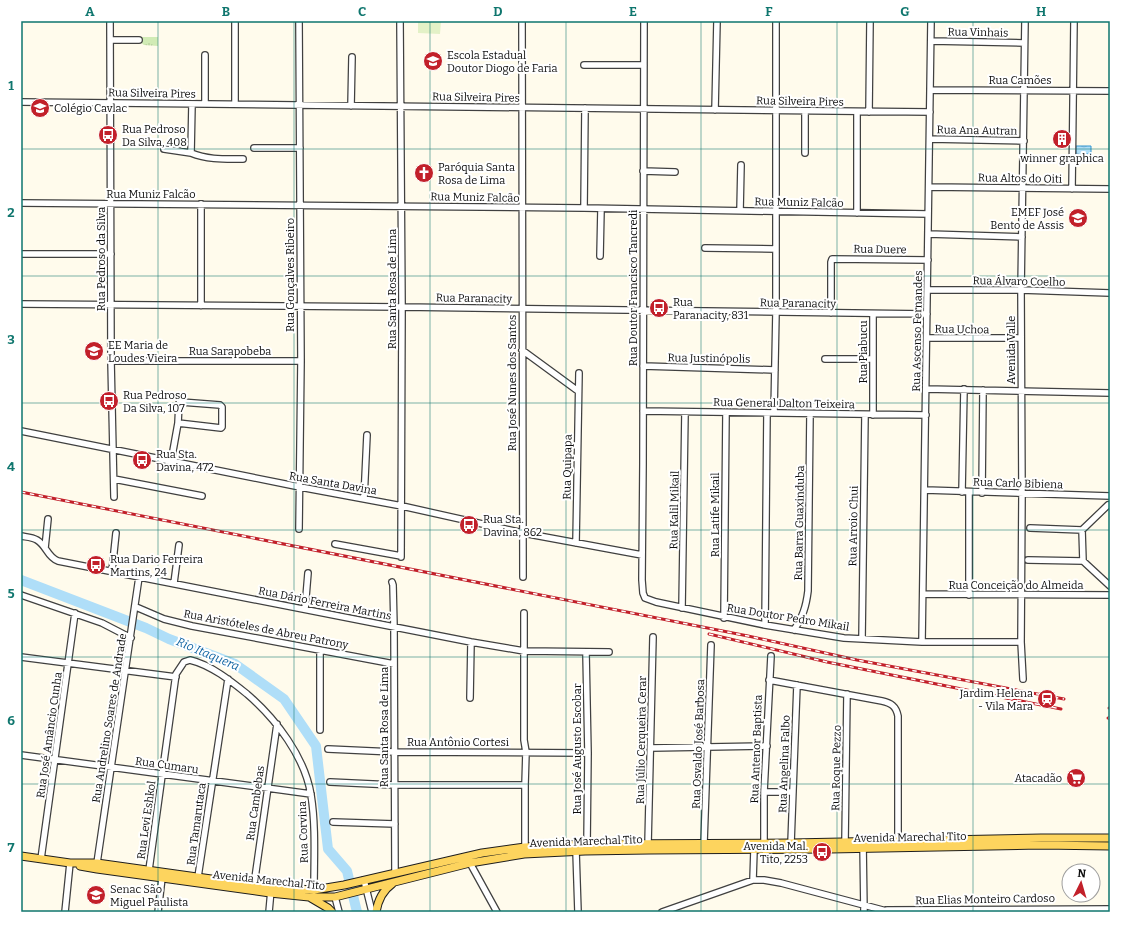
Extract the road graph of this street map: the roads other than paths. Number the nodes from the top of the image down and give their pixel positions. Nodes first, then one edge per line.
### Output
1 (110, 21) edge
2 (235, 21) edge
3 (299, 21) edge
4 (400, 21) edge
5 (522, 21) edge
6 (644, 21) edge
7 (717, 21) edge
8 (776, 21) edge
9 (870, 21) edge
10 (931, 21) edge
11 (1025, 21) edge
12 (1074, 21) edge
13 (110, 40) junction
14 (139, 40) dead end
15 (931, 41) junction
16 (1024, 43) junction
17 (205, 55) dead end
18 (352, 58) dead end
19 (584, 65) dead end
20 (644, 65) junction
21 (930, 90) junction
22 (1024, 90) junction
23 (1073, 91) junction
24 (1110, 91) edge
25 (21, 102) edge
26 (111, 102) junction
27 (192, 104) junction
28 (205, 104) junction
29 (235, 104) junction
30 (300, 105) junction
31 (351, 106) junction
32 (401, 106) junction
33 (522, 108) junction
34 (585, 108) junction
35 (643, 110) junction
36 (715, 110) junction
37 (776, 111) junction
38 (805, 111) junction
39 (857, 112) junction
40 (869, 112) junction
41 (930, 112) junction
42 (930, 139) junction
43 (1024, 141) junction
44 (254, 148) dead end
45 (300, 148) junction
46 (164, 150) dead end
47 (191, 153) junction
48 (805, 153) dead end
49 (243, 159) dead end
50 (741, 165) dead end
51 (643, 171) junction
52 (675, 172) dead end
53 (929, 187) junction
54 (1023, 188) junction
55 (1072, 189) junction
56 (1110, 189) edge
57 (21, 203) edge
58 (111, 204) junction
59 (201, 204) junction
60 (300, 205) junction
61 (402, 206) junction
62 (522, 208) junction
63 (584, 208) junction
64 (601, 209) junction
65 (644, 209) junction
66 (740, 211) junction
67 (776, 212) junction
68 (857, 213) junction
69 (928, 214) junction
70 (928, 234) junction
71 (1022, 237) junction
72 (705, 248) dead end
73 (776, 249) junction
74 (21, 254) edge
75 (111, 254) junction
76 (600, 256) dead end
77 (928, 260) junction
78 (927, 290) junction
79 (1021, 290) junction
80 (1110, 292) edge
81 (21, 304) edge
82 (111, 305) junction
83 (201, 306) junction
84 (300, 306) junction
85 (402, 307) junction
86 (522, 308) junction
87 (643, 310) junction
88 (776, 312) junction
89 (831, 313) junction
90 (873, 314) junction
91 (927, 314) junction
92 (927, 338) junction
93 (1021, 338) junction
94 (522, 350) junction
95 (825, 359) dead end
96 (873, 359) junction
97 (111, 360) junction
98 (301, 360) junction
99 (643, 366) junction
100 (775, 370) junction
101 (578, 373) dead end
102 (926, 388) junction
103 (964, 389) junction
104 (983, 390) junction
105 (1022, 391) junction
106 (578, 392) junction
107 (1110, 393) edge
108 (643, 411) junction
109 (685, 412) junction
110 (726, 413) junction
111 (767, 413) junction
112 (774, 414) junction
113 (810, 414) junction
114 (865, 415) junction
115 (873, 415) junction
116 (926, 415) junction
117 (178, 423) junction
118 (21, 431) edge
119 (367, 435) dead end
120 (112, 449) junction
121 (171, 462) junction
122 (114, 478) junction
123 (300, 487) junction
124 (925, 490) junction
125 (962, 492) junction
126 (970, 492) junction
127 (982, 493) junction
128 (1022, 494) junction
129 (202, 496) dead end
130 (1110, 496) edge
131 (114, 497) dead end
132 (364, 499) junction
133 (1108, 505) dead end
134 (402, 506) junction
135 (48, 519) dead end
136 (1030, 528) dead end
137 (299, 529) dead end
138 (1082, 530) junction
139 (116, 533) dead end
140 (523, 533) junction
141 (21, 536) edge
142 (576, 543) junction
143 (335, 544) dead end
144 (179, 545) dead end
145 (45, 548) junction
146 (642, 555) junction
147 (1028, 560) dead end
148 (1084, 560) junction
149 (112, 571) junction
150 (308, 573) dead end
151 (139, 577) junction
152 (523, 577) dead end
153 (392, 582) dead end
154 (174, 583) junction
155 (1110, 586) edge
156 (923, 594) junction
157 (21, 595) edge
158 (969, 595) junction
159 (1021, 595) junction
160 (1110, 595) edge
161 (21, 599) edge
162 (682, 608) junction
163 (135, 609) junction
164 (305, 609) junction
165 (75, 613) junction
166 (524, 613) dead end
167 (724, 618) junction
168 (765, 625) junction
169 (394, 627) junction
170 (794, 630) junction
171 (131, 635) junction
172 (653, 636) dead end
173 (862, 639) junction
174 (471, 642) junction
175 (922, 642) junction
176 (1021, 642) junction
177 (711, 645) dead end
178 (320, 650) junction
179 (524, 652) junction
180 (609, 652) dead end
181 (586, 653) junction
182 (770, 656) dead end
183 (21, 657) edge
184 (69, 664) junction
185 (394, 664) junction
186 (125, 671) junction
187 (176, 677) junction
188 (228, 679) junction
189 (1023, 679) dead end
190 (769, 680) junction
191 (798, 685) junction
192 (847, 694) junction
193 (470, 698) dead end
194 (277, 724) junction
195 (320, 730) dead end
196 (767, 746) junction
197 (708, 747) junction
198 (651, 748) junction
199 (328, 749) dead end
200 (394, 752) junction
201 (526, 752) junction
202 (588, 753) junction
203 (21, 756) edge
204 (55, 760) junction
205 (111, 768) junction
206 (163, 774) junction
207 (212, 781) junction
208 (330, 782) dead end
209 (394, 785) junction
210 (525, 785) junction
211 (268, 788) junction
212 (764, 792) junction
213 (793, 792) junction
214 (311, 794) junction
215 (333, 822) dead end
216 (395, 824) junction
217 (1110, 838) edge
218 (845, 842) junction
219 (704, 843) junction
220 (764, 843) junction
221 (791, 843) junction
222 (587, 844) junction
223 (648, 844) junction
224 (898, 844) junction
225 (863, 845) junction
226 (1110, 846) edge
227 (525, 847) junction
228 (754, 850) junction
229 (576, 851) junction
230 (21, 856) edge
231 (42, 859) junction
232 (70, 863) junction
233 (97, 863) junction
234 (470, 863) junction
235 (150, 870) junction
236 (395, 872) junction
237 (181, 874) junction
238 (198, 877) junction
239 (162, 878) junction
240 (364, 880) junction
241 (753, 880) junction
242 (395, 881) junction
243 (254, 885) junction
244 (340, 887) junction
245 (271, 890) junction
246 (314, 890) junction
247 (364, 891) junction
248 (309, 897) junction
249 (338, 897) junction
250 (864, 904) junction
251 (1110, 909) edge
252 (991, 910) edge
253 (887, 911) edge
254 (65, 912) edge
255 (158, 912) edge
256 (269, 912) edge
257 (332, 912) edge
258 (339, 912) edge
259 (372, 912) edge
260 (376, 912) edge
261 (496, 912) edge
262 (578, 912) edge
263 (662, 912) edge
264 (864, 912) edge

1 - 13 street, Rua Pedroso da Silva
2 - 29 street
3 - 30 street, Rua Gonçalves Ribeiro
4 - 32 street, Rua Santa Rosa de Lima
5 - 33 street, Rua José Nunes dos Santos
6 - 20 street, Rua Doutor Francisco Tancredi
7 - 36 street
8 - 37 street
9 - 40 street
10 - 15 street, Rua Ascenso Fernandes
11 - 16 street, Avenida Valle
12 - 23 street
13 - 14 street
13 - 26 street, Rua Pedroso da Silva
15 - 16 street, Rua Vinhais
15 - 21 street, Rua Ascenso Fernandes
16 - 22 street, Avenida Valle
17 - 28 street
18 - 31 street
19 - 20 street
20 - 35 street, Rua Doutor Francisco Tancredi
21 - 22 street, Rua Camões
21 - 41 street, Rua Ascenso Fernandes
22 - 23 street, Rua Camões
22 - 43 street, Avenida Valle
23 - 24 street, Rua Camões
23 - 55 street
25 - 26 street, Rua Silveira Pires
26 - 27 street, Rua Silveira Pires
26 - 58 street, Rua Pedroso da Silva
27 - 28 street, Rua Silveira Pires
27 - 47 street
28 - 29 street, Rua Silveira Pires
29 - 30 street, Rua Silveira Pires
30 - 31 street, Rua Silveira Pires
30 - 45 street, Rua Gonçalves Ribeiro
31 - 32 street, Rua Silveira Pires
32 - 33 street, Rua Silveira Pires
32 - 61 street, Rua Santa Rosa de Lima
33 - 34 street, Rua Silveira Pires
33 - 62 street, Rua José Nunes dos Santos
34 - 35 street, Rua Silveira Pires
34 - 63 street
35 - 36 street, Rua Silveira Pires
35 - 51 street, Rua Doutor Francisco Tancredi
36 - 37 street, Rua Silveira Pires
37 - 38 street, Rua Silveira Pires
37 - 67 street
38 - 39 street, Rua Silveira Pires
38 - 48 street
39 - 40 street, Rua Silveira Pires
39 - 68 street
40 - 41 street, Rua Silveira Pires
41 - 42 street, Rua Ascenso Fernandes
42 - 43 street, Rua Ana Autran
42 - 53 street, Rua Ascenso Fernandes
43 - 54 street, Avenida Valle
44 - 45 street
45 - 60 street, Rua Gonçalves Ribeiro
46 - 47 street
47 - 49 street
50 - 66 street
51 - 52 street
51 - 65 street, Rua Doutor Francisco Tancredi
53 - 54 street, Rua Altos do Oiti
53 - 69 street, Rua Ascenso Fernandes
54 - 55 street, Rua Altos do Oiti
54 - 71 street, Avenida Valle
55 - 56 street, Rua Altos do Oiti
57 - 58 street, Rua Muniz Falcão
58 - 59 street, Rua Muniz Falcão
58 - 75 street, Rua Pedroso da Silva
59 - 60 street, Rua Muniz Falcão
59 - 83 street
60 - 61 street, Rua Muniz Falcão
60 - 84 street, Rua Gonçalves Ribeiro
61 - 62 street, Rua Muniz Falcão
61 - 85 street, Rua Santa Rosa de Lima
62 - 63 street, Rua Muniz Falcão
62 - 86 street, Rua José Nunes dos Santos
63 - 64 street, Rua Muniz Falcão
64 - 65 street, Rua Muniz Falcão
64 - 76 street
65 - 66 street, Rua Muniz Falcão
65 - 87 street, Rua Doutor Francisco Tancredi
66 - 67 street, Rua Muniz Falcão
67 - 68 street, Rua Muniz Falcão
67 - 73 street
68 - 69 street, Rua Muniz Falcão
69 - 70 street, Rua Ascenso Fernandes
70 - 71 street
70 - 77 street, Rua Ascenso Fernandes
71 - 79 street, Avenida Valle
72 - 73 street
73 - 88 street
74 - 75 street
75 - 82 street, Rua Pedroso da Silva
77 - 78 street, Rua Ascenso Fernandes
77 - 89 street, Rua Duere
78 - 79 street, Rua Álvaro Coelho
78 - 91 street, Rua Ascenso Fernandes
79 - 80 street, Rua Álvaro Coelho
79 - 93 street, Avenida Valle
81 - 82 street, Rua Paranacity
82 - 83 street, Rua Paranacity
82 - 97 street, Rua Pedroso da Silva
83 - 84 street, Rua Paranacity
84 - 85 street, Rua Paranacity
84 - 98 street, Rua Gonçalves Ribeiro
85 - 86 street, Rua Paranacity
85 - 134 street, Rua Santa Rosa de Lima
86 - 87 street, Rua Paranacity
86 - 94 street, Rua José Nunes dos Santos
87 - 88 street, Rua Paranacity
87 - 99 street, Rua Doutor Francisco Tancredi
88 - 89 street, Rua Paranacity
88 - 100 street
89 - 90 street, Rua Paranacity
90 - 91 street, Rua Paranacity
90 - 96 street, Rua Piabucu
91 - 92 street, Rua Ascenso Fernandes
92 - 93 street, Rua Uchoa
92 - 102 street, Rua Ascenso Fernandes
93 - 105 street, Avenida Valle
94 - 106 street
94 - 140 street, Rua José Nunes dos Santos
95 - 96 street
96 - 115 street, Rua Piabucu
97 - 98 street, Rua Sarapobeba
97 - 120 street, Rua Pedroso da Silva
98 - 123 street, Rua Gonçalves Ribeiro
99 - 100 street, Rua Justinópolis
99 - 108 street, Rua Doutor Francisco Tancredi
100 - 112 street
101 - 106 street, Rua Quipapa
102 - 103 street
102 - 116 street, Rua Ascenso Fernandes
103 - 104 street
103 - 125 street
104 - 105 street
104 - 127 street
105 - 107 street
105 - 128 street, Avenida Valle
106 - 142 street, Rua Quipapa
108 - 109 street, Rua General Dalton Teixeira
108 - 146 street, Rua Doutor Francisco Tancredi
109 - 110 street, Rua General Dalton Teixeira
109 - 162 street, Rua Kalil Mikail
110 - 111 street, Rua General Dalton Teixeira
110 - 167 street, Rua Latife Mikail
111 - 112 street, Rua General Dalton Teixeira
111 - 168 street
112 - 113 street, Rua General Dalton Teixeira
113 - 114 street, Rua General Dalton Teixeira
113 - 170 street, Rua Barra Guaxinduba
114 - 115 street, Rua General Dalton Teixeira
114 - 173 street, Rua Arroio Chui
115 - 116 street, Rua General Dalton Teixeira
116 - 124 street, Rua Ascenso Fernandes
117 - 117 street
117 - 121 street
118 - 120 street, Rua Santa Davina
119 - 132 street
120 - 121 street, Rua Santa Davina
120 - 122 street, Rua Pedroso da Silva
121 - 123 street, Rua Santa Davina
122 - 129 street
122 - 131 street, Rua Pedroso da Silva
123 - 132 street, Rua Santa Davina
123 - 137 street, Rua Gonçalves Ribeiro
124 - 125 street, Rua Carlo Bibiena
124 - 156 street, Rua Ascenso Fernandes
125 - 126 street, Rua Carlo Bibiena
126 - 127 street, Rua Carlo Bibiena
126 - 158 street
127 - 128 street, Rua Carlo Bibiena
128 - 130 street, Rua Carlo Bibiena
128 - 159 street, Avenida Valle
132 - 134 street, Rua Santa Davina
133 - 138 street
134 - 140 street, Rua Santa Davina
134 - 143 street, Rua Santa Rosa de Lima
135 - 145 street
136 - 138 street
138 - 148 street
139 - 149 street
140 - 142 street, Rua Santa Davina
140 - 152 street, Rua José Nunes dos Santos
141 - 145 street, Rua Dário Ferreira Martins
142 - 146 street, Rua Santa Davina
144 - 154 street
145 - 149 street, Rua Dário Ferreira Martins
146 - 162 street, Rua Doutor Pedro Mikail
147 - 148 street
148 - 155 street
149 - 151 street, Rua Dário Ferreira Martins
150 - 164 street
151 - 154 street, Rua Dário Ferreira Martins
151 - 163 street, Rua Andrelino Soares de Andrade
153 - 169 street, Rua Santa Rosa de Lima
154 - 164 street, Rua Dário Ferreira Martins
156 - 158 street, Rua Conceição do Almeida
156 - 175 street, Rua Ascenso Fernandes
157 - 161 street
157 - 165 street
158 - 159 street, Rua Conceição do Almeida
159 - 160 street, Rua Conceição do Almeida
159 - 176 street, Avenida Valle
162 - 167 street, Rua Doutor Pedro Mikail
163 - 171 street, Rua Andrelino Soares de Andrade
163 - 178 street, Rua Aristóteles de Abreu Patrony
164 - 169 street, Rua Dário Ferreira Martins
165 - 171 street
165 - 184 street, Rua José Amâncio Cunha
166 - 179 street
167 - 168 street, Rua Doutor Pedro Mikail
168 - 170 street, Rua Doutor Pedro Mikail
169 - 174 street, Rua Dário Ferreira Martins
169 - 185 street, Rua Santa Rosa de Lima
170 - 173 street, Rua Doutor Pedro Mikail
171 - 186 street, Rua Andrelino Soares de Andrade
172 - 198 street, Rua Júlio Cerqueira Cerar
173 - 175 street, Rua Doutor Pedro Mikail
174 - 179 street, Rua Dário Ferreira Martins
174 - 193 street
175 - 176 street, Rua Doutor Pedro Mikail
176 - 189 street, Avenida Valle
177 - 197 street, Rua Osvaldo José Barbosa
178 - 185 street, Rua Aristóteles de Abreu Patrony
178 - 195 street
179 - 181 street, Rua Dário Ferreira Martins
179 - 201 street
180 - 181 street, Rua Dário Ferreira Martins
181 - 202 street, Rua José Augusto Escobar
182 - 190 street, Rua Antenor Baptista
183 - 184 street
184 - 186 street
184 - 204 street, Rua José Amâncio Cunha
185 - 200 street, Rua Santa Rosa de Lima
186 - 187 street
186 - 205 street, Rua Andrelino Soares de Andrade
187 - 188 street, Rua Corvina
187 - 206 street, Rua Levi Eshkol
188 - 194 street, Rua Corvina
188 - 207 street, Rua Tamarutaca
190 - 191 street
190 - 196 street, Rua Antenor Baptista
191 - 192 street
191 - 213 street, Rua Angelina Falbo
192 - 218 street, Rua Roque Pezzo
192 - 224 street
194 - 211 street, Rua Cambebas
194 - 214 street, Rua Corvina
196 - 197 street
196 - 212 street, Rua Antenor Baptista
197 - 198 street
197 - 219 street, Rua Osvaldo José Barbosa
198 - 223 street, Rua Júlio Cerqueira Cerar
199 - 200 street, Rua Antônio Cortesi
200 - 201 street, Rua Antônio Cortesi
200 - 209 street, Rua Santa Rosa de Lima
201 - 202 street, Rua Antônio Cortesi
201 - 210 street
202 - 222 street, Rua José Augusto Escobar
203 - 204 street, Rua Cumaru
204 - 205 street, Rua Cumaru
204 - 231 street, Rua José Amâncio Cunha
205 - 206 street, Rua Cumaru
205 - 233 street, Rua Andrelino Soares de Andrade
206 - 207 street, Rua Cumaru
206 - 235 street, Rua Levi Eshkol
207 - 211 street, Rua Cumaru
207 - 238 street, Rua Tamarutaca
208 - 209 street
209 - 210 street
209 - 216 street, Rua Santa Rosa de Lima
210 - 227 street
211 - 214 street, Rua Cumaru
211 - 243 street, Rua Cambebas
212 - 213 street
212 - 220 street, Rua Antenor Baptista
213 - 221 street, Rua Angelina Falbo
214 - 246 street, Rua Corvina
215 - 216 street
216 - 236 street, Rua Santa Rosa de Lima
217 - 224 main road, Avenida Marechal Tito
218 - 221 main road, Avenida Marechal Tito
218 - 225 main road, Avenida Marechal Tito
219 - 220 main road, Avenida Marechal Tito
219 - 223 main road, Avenida Marechal Tito
220 - 221 main road, Avenida Marechal Tito
222 - 223 main road, Avenida Marechal Tito
222 - 227 main road, Avenida Marechal Tito
224 - 225 main road, Avenida Marechal Tito
224 - 226 main road, Avenida Marechal Tito
225 - 228 main road, Avenida Marechal Tito
225 - 250 street
227 - 236 main road, Avenida Marechal Tito
228 - 229 main road, Avenida Marechal Tito
228 - 241 street
229 - 234 main road, Avenida Marechal Tito
229 - 262 street
230 - 231 main road, Avenida Marechal Tito
231 - 232 main road, Avenida Marechal Tito
232 - 233 main road, Avenida Marechal Tito
232 - 239 main road, Avenida Marechal Tito
232 - 254 street
233 - 235 main road, Avenida Marechal Tito
234 - 242 main road, Avenida Marechal Tito
234 - 261 street
235 - 237 main road, Avenida Marechal Tito
236 - 240 main road, Avenida Marechal Tito
237 - 238 main road, Avenida Marechal Tito
237 - 239 main road
238 - 243 main road, Avenida Marechal Tito
239 - 245 main road, Avenida Marechal Tito
239 - 255 street
240 - 244 main road, Avenida Marechal Tito
240 - 247 street
241 - 250 street, Rua Elias Monteiro Cardoso
241 - 263 street
242 - 247 main road, Avenida Marechal Tito
242 - 260 main road
243 - 245 main road, Avenida Marechal Tito
244 - 246 main road, Avenida Marechal Tito
244 - 249 main road
245 - 246 main road, Avenida Marechal Tito
245 - 248 main road, Avenida Marechal Tito
245 - 256 street
247 - 249 main road, Avenida Marechal Tito
247 - 259 street
248 - 249 main road, Avenida Marechal Tito
248 - 257 main road
249 - 258 street
250 - 253 street, Rua Elias Monteiro Cardoso
250 - 264 street
251 - 252 street, Rua Elias Monteiro Cardoso
252 - 253 street, Rua Elias Monteiro Cardoso

